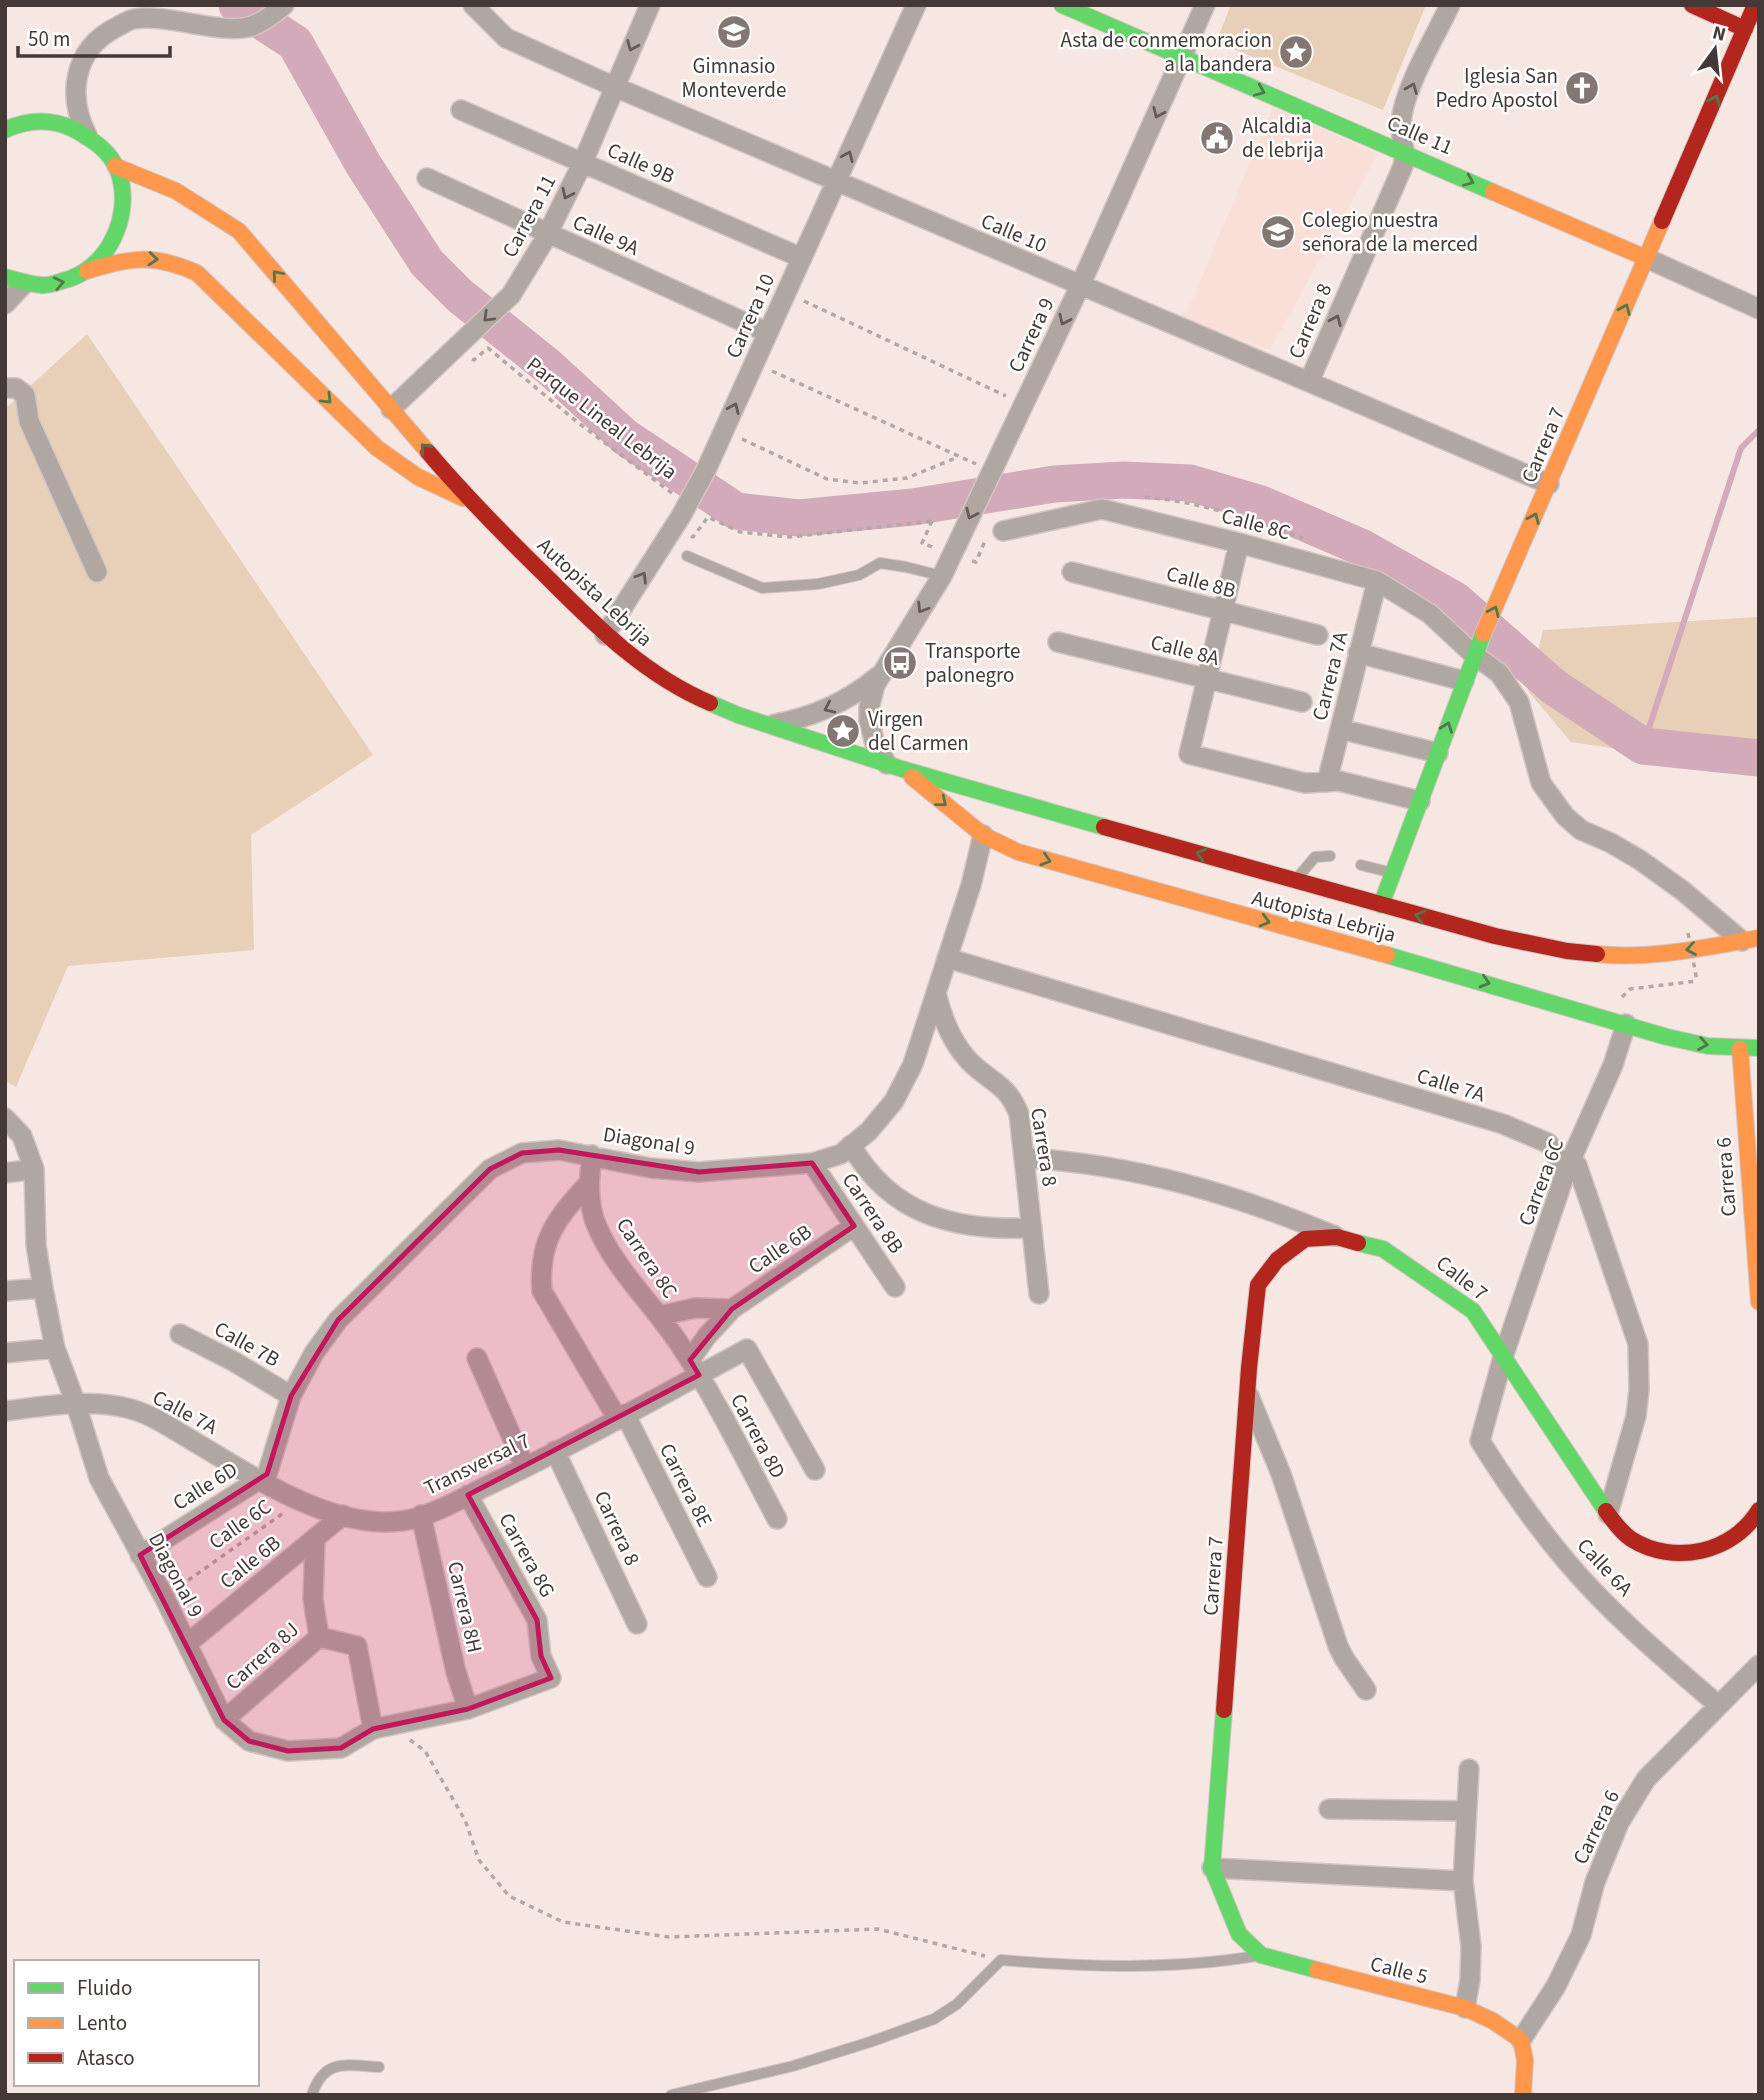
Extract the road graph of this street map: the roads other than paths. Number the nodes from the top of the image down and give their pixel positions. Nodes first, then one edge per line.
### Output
1 (473, 5) edge
2 (650, 5) edge
3 (916, 5) edge
4 (1062, 5) edge
5 (1205, 5) edge
6 (1450, 5) edge
7 (1692, 5) edge
8 (1755, 5) edge
9 (279, 10) edge
10 (1752, 32) edge
11 (1182, 57) junction
12 (75, 84) junction
13 (615, 87) junction
14 (461, 110) dead end
15 (37, 121) junction
16 (5, 130) edge
17 (87, 135) junction
18 (1406, 154) junction
19 (583, 162) junction
20 (115, 166) junction
21 (427, 178) dead end
22 (836, 182) junction
23 (548, 234) junction
24 (802, 258) junction
25 (1646, 258) junction
26 (87, 271) junction
27 (14, 280) edge
28 (1080, 286) junction
29 (5, 304) edge
30 (1759, 309) edge
31 (768, 333) junction
32 (1309, 382) junction
33 (5, 388) edge
34 (391, 409) junction
35 (1549, 484) junction
36 (469, 500) junction
37 (1003, 531) dead end
38 (1239, 543) junction
39 (687, 556) dead end
40 (97, 572) dead end
41 (1072, 572) dead end
42 (942, 576) junction
43 (1377, 581) junction
44 (1223, 611) junction
45 (605, 635) junction
46 (1318, 635) dead end
47 (1058, 642) dead end
48 (1477, 648) junction
49 (1358, 653) junction
50 (880, 674) junction
51 (1206, 678) junction
52 (1464, 681) junction
53 (1302, 702) dead end
54 (770, 725) junction
55 (1340, 729) junction
56 (1438, 753) junction
57 (895, 767) junction
58 (1327, 782) junction
59 (1420, 801) junction
60 (983, 835) junction
61 (1330, 856) dead end
62 (1362, 865) dead end
63 (1393, 874) junction
64 (1295, 882) junction
65 (1381, 905) junction
66 (1750, 939) edge
67 (947, 958) junction
68 (936, 993) junction
69 (1626, 1024) junction
70 (1759, 1048) edge
71 (1740, 1049) junction
72 (5, 1118) edge
73 (851, 1145) junction
74 (592, 1155) junction
75 (1025, 1158) junction
76 (812, 1163) junction
77 (34, 1170) junction
78 (1566, 1171) junction
79 (5, 1173) edge
80 (588, 1184) junction
81 (854, 1226) junction
82 (1032, 1228) junction
83 (1338, 1237) junction
84 (895, 1287) dead end
85 (43, 1288) junction
86 (5, 1291) edge
87 (1040, 1294) dead end
88 (1759, 1302) edge
89 (732, 1310) junction
90 (659, 1316) junction
91 (180, 1334) dead end
92 (55, 1348) junction
93 (5, 1353) edge
94 (1503, 1357) junction
95 (477, 1358) dead end
96 (695, 1367) junction
97 (1247, 1391) junction
98 (291, 1396) junction
99 (76, 1404) junction
100 (5, 1411) edge
101 (621, 1416) junction
102 (1480, 1441) joint
103 (555, 1451) junction
104 (525, 1467) junction
105 (815, 1471) dead end
106 (262, 1480) junction
107 (468, 1495) junction
108 (1759, 1510) edge
109 (1608, 1514) junction
110 (421, 1515) junction
111 (342, 1516) junction
112 (777, 1519) dead end
113 (315, 1538) junction
114 (140, 1555) junction
115 (707, 1577) dead end
116 (637, 1624) dead end
117 (318, 1637) junction
118 (187, 1644) junction
119 (1759, 1665) edge
120 (551, 1678) joint
121 (1366, 1690) dead end
122 (1718, 1705) junction
123 (467, 1709) junction
124 (225, 1720) junction
125 (382, 1727) junction
126 (1469, 1769) dead end
127 (1329, 1810) dead end
128 (1466, 1811) junction
129 (1212, 1867) junction
130 (1463, 1881) junction
131 (1261, 1955) junction
132 (1465, 2008) junction
133 (1521, 2040) junction
134 (379, 2067) dead end
135 (312, 2095) edge
136 (671, 2095) edge
137 (1523, 2095) edge

1 - 13 street, Calle 10
2 -> 13 street, Carrera 11
22 -> 3 street, Carrera 10
4 - 11 main road, Calle 11
5 - 11 street, Carrera 9
18 -> 6 street, Carrera 8
7 - 10 main road
8 - 10 main road, Carrera 7
9 - 12 street
25 -> 10 main road, Carrera 7
11 -> 18 main road, Calle 11
11 -> 28 street, Carrera 9
12 - 15 street
12 - 17 street
13 - 19 street, Carrera 11
13 - 22 street, Calle 10
14 - 19 street, Calle 9B
15 - 16 main road
15 - 17 main road
17 - 20 main road
18 -> 25 main road, Calle 11
32 -> 18 street, Carrera 8
19 -> 23 street, Carrera 11
19 - 24 street, Calle 9B
20 - 26 main road
34 -> 20 main road, Autopista Lebrija
21 - 23 street, Calle 9A
22 - 24 street, Carrera 10
22 - 28 street, Calle 10
23 - 31 street, Calle 9A
23 -> 34 street, Carrera 11
24 - 31 street, Carrera 10
25 - 30 street, Calle 11
35 -> 25 main road, Carrera 7
27 -> 26 main road, Autopista Lebrija
26 -> 36 main road, Autopista Lebrija
27 - 29 street
28 - 32 street, Calle 10
28 -> 42 street, Carrera 9
45 -> 31 street, Carrera 10
32 - 35 street, Calle 10
33 - 40 street
36 -> 34 main road, Autopista Lebrija
48 -> 35 main road, Carrera 7
36 - 45 main road, Autopista Lebrija
37 - 38 street, Calle 8C
38 - 43 street, Calle 8C
38 - 44 street
39 - 42 lane
41 - 44 street, Calle 8B
42 -> 50 street, Carrera 9
43 - 48 street, Calle 8C
43 - 49 street, Carrera 7A
44 - 46 street, Calle 8B
44 - 51 street
45 - 54 main road, Autopista Lebrija
47 - 51 street, Calle 8A
48 - 52 main road, Carrera 7
48 - 66 street, Calle 8C
49 - 52 street
49 - 55 street, Carrera 7A
50 -> 54 street, Carrera 9
50 - 57 street, Carrera 9
51 - 53 street, Calle 8A
51 - 58 street
56 -> 52 main road, Carrera 7
54 - 57 main road, Autopista Lebrija
55 - 56 street
55 - 58 street, Carrera 7A
56 - 59 main road, Carrera 7
57 -> 60 main road, Autopista Lebrija
64 -> 57 main road, Autopista Lebrija
58 - 59 street
59 - 63 main road, Carrera 7
60 - 67 street, Diagonal 9
60 -> 69 main road, Autopista Lebrija
61 - 64 lane
62 - 63 lane
63 - 65 main road, Carrera 7
64 - 65 main road, Autopista Lebrija
66 -> 65 main road, Autopista Lebrija
67 - 68 street, Diagonal 9
67 - 78 street, Calle 7A
68 - 73 street, Diagonal 9
68 - 75 street, Carrera 8
69 -> 71 main road, Autopista Lebrija
69 - 78 street, Carrera 6C
70 - 71 main road, Autopista Lebrija
71 - 88 main road, Carrera 6
72 - 77 street, Diagonal 9
73 - 76 street, Diagonal 9
73 - 82 street
74 - 76 street, Diagonal 9
74 - 80 street, Carrera 8C
74 - 98 street, Diagonal 9
75 - 82 street, Carrera 8
75 - 83 street, Calle 7
76 - 81 street, Carrera 8B
77 - 79 street
77 - 85 street, Diagonal 9
78 - 94 street, Carrera 6C
78 - 109 street, Calle 7A
80 - 90 street, Carrera 8C
80 - 101 street
81 - 84 street, Carrera 8B
81 - 89 street, Calle 6B
82 - 87 street, Carrera 8
83 - 94 main road, Calle 7
83 - 97 main road, Carrera 7
85 - 86 street
85 - 92 street, Diagonal 9
89 - 90 street
89 - 96 street, Calle 6B
90 - 96 street, Carrera 8C
91 - 98 street, Calle 7B
92 - 93 street
92 - 99 street, Diagonal 9
94 - 102 street, Carrera 6C
94 - 109 main road, Calle 7
95 - 104 street
96 - 101 street, Transversal 7
96 - 105 street
96 - 112 street, Carrera 8D
97 - 121 street
97 - 129 main road, Carrera 7
98 - 106 street, Diagonal 9
99 - 100 street, Calle 7A
99 - 106 street, Calle 7A
99 - 114 street, Diagonal 9
101 - 103 street, Transversal 7
101 - 115 street, Carrera 8E
102 - 122 street, Calle 6A
103 - 104 street, Transversal 7
103 - 116 street, Carrera 8
104 - 107 street, Transversal 7
106 - 111 street, Transversal 7
106 - 114 street, Calle 6D
107 - 110 street, Transversal 7
107 - 120 street, Carrera 8G
108 - 109 main road, Calle 7
110 - 111 street, Transversal 7
110 - 123 street, Carrera 8H
111 - 113 street, Calle 6B
113 - 117 street, Carrera 8J
113 - 118 street, Calle 6B
114 - 118 street, Diagonal 9
117 - 124 street, Carrera 8J
117 - 125 street
118 - 124 street, Diagonal 9
119 - 122 street, Carrera 6
120 - 123 street, Diagonal 9
122 - 133 street, Carrera 6
123 - 125 street, Diagonal 9
124 - 125 street, Diagonal 9
126 - 128 street
127 - 128 street
128 - 130 street
129 - 130 street
129 - 131 main road, Carrera 7
130 - 132 street
131 - 132 main road, Calle 5
131 - 136 lane
132 - 133 main road, Calle 5
133 - 137 main road
134 - 135 lane

